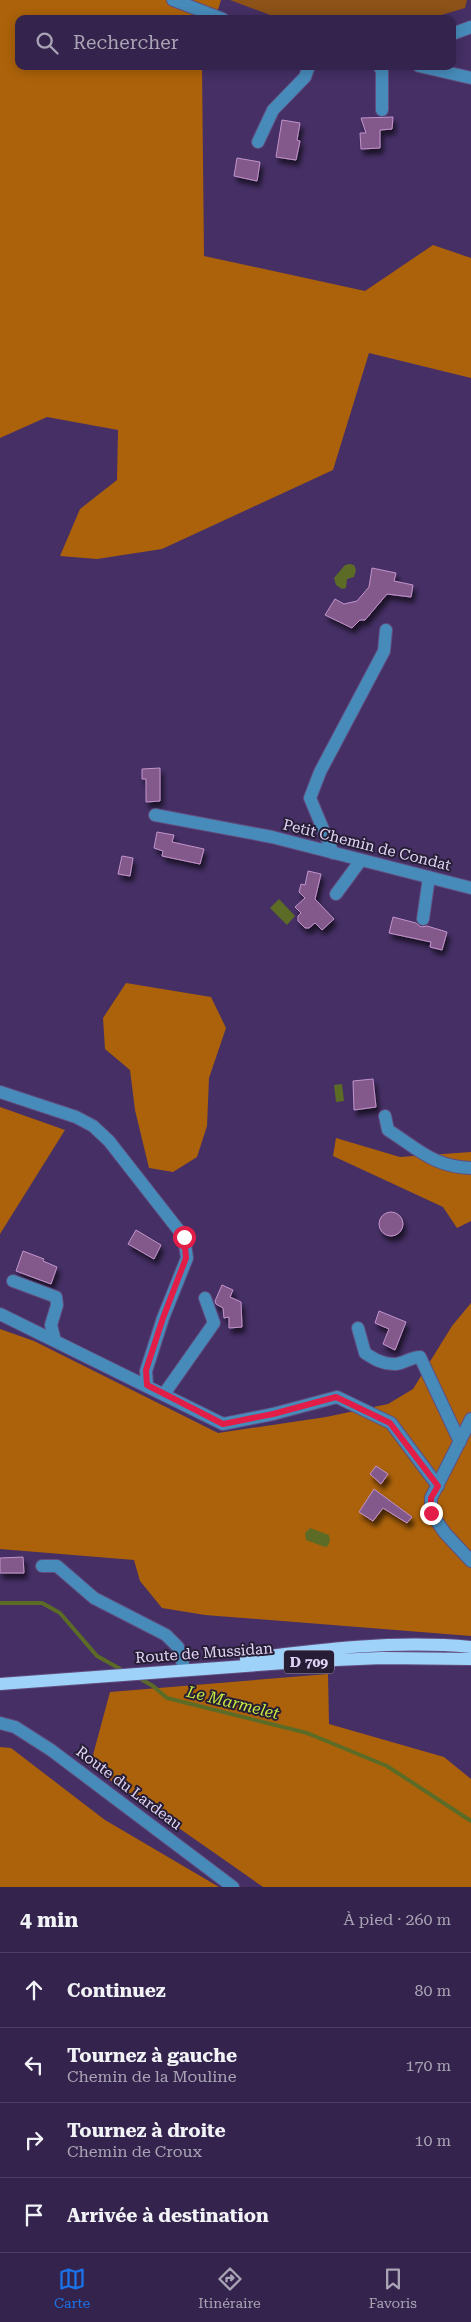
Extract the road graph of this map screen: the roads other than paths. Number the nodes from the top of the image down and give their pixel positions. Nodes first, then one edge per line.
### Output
1 (174, 0) edge
2 (213, 15) edge
3 (471, 28) edge
4 (456, 33) edge
5 (308, 70) edge
6 (381, 70) edge
7 (436, 70) edge
8 (471, 78) edge
9 (382, 110) dead end
10 (258, 142) dead end
11 (386, 630) dead end
12 (155, 815) dead end
13 (333, 853) junction
14 (361, 860) junction
15 (428, 877) junction
16 (471, 888) edge
17 (336, 894) dead end
18 (423, 919) dead end
19 (0, 1092) edge
20 (385, 1116) dead end
21 (471, 1168) edge
22 (13, 1281) dead end
23 (205, 1298) dead end
24 (0, 1314) edge
25 (358, 1328) dead end
26 (55, 1341) junction
27 (147, 1385) junction
28 (164, 1394) junction
29 (471, 1419) edge
30 (460, 1442) junction
31 (438, 1486) junction
32 (471, 1561) edge
33 (42, 1566) dead end
34 (471, 1647) edge
35 (471, 1659) edge
36 (184, 1668) junction
37 (147, 1674) junction
38 (0, 1684) edge
39 (0, 1723) edge
40 (233, 1887) edge

1 - 2 street
3 - 4 street
5 - 10 street
6 - 9 street
7 - 8 street
11 - 13 street
12 - 13 street, Petit Chemin de Condat
13 - 14 street, Petit Chemin de Condat
14 - 15 street, Petit Chemin de Condat
14 - 17 street
15 - 16 street, Petit Chemin de Condat
15 - 18 street
19 - 27 street
20 - 21 street
22 - 26 street
23 - 28 street
24 - 26 street
25 - 30 street
26 - 27 street
27 - 28 street
28 - 31 street
29 - 30 street
30 - 31 street
31 - 32 street
33 - 36 street
34 - 36 main road, Route de Mussidan / D 709
35 - 37 main road, Route de Mussidan / D 709
36 - 37 main road, D 709
37 - 38 main road, Route de Mussidan / D 709
39 - 40 street, Route du Lardeau

